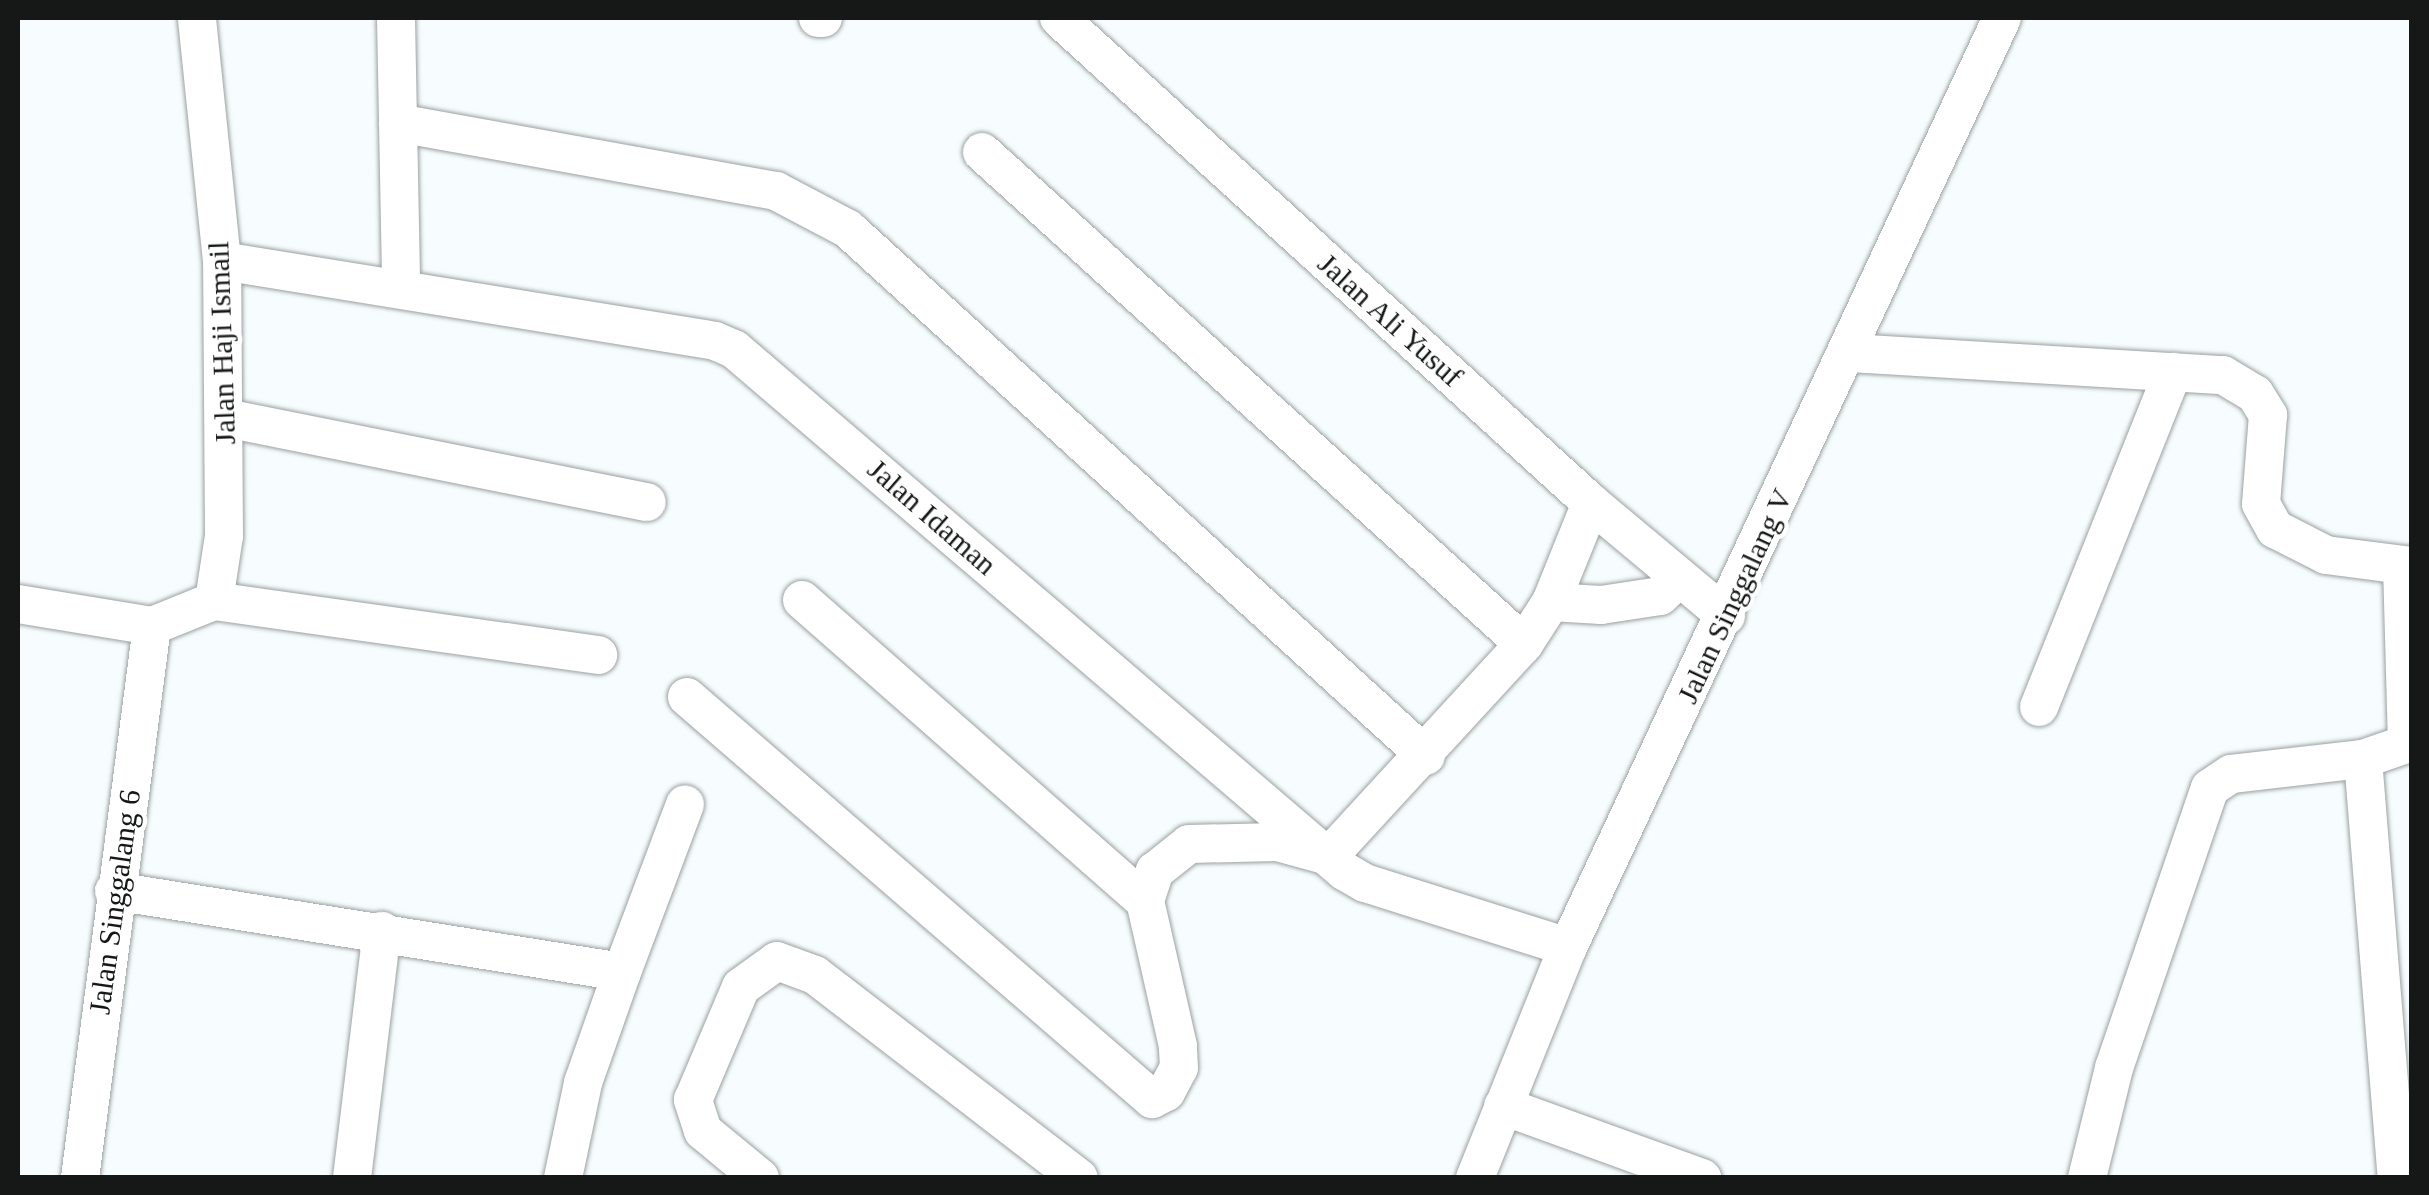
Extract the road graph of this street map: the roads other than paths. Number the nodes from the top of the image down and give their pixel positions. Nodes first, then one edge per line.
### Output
1 (197, 18) edge
2 (396, 18) edge
3 (1060, 18) edge
4 (2002, 18) edge
5 (398, 123) junction
6 (982, 152) dead end
7 (222, 261) junction
8 (401, 286) junction
9 (1850, 353) junction
10 (2173, 372) junction
11 (226, 418) junction
12 (647, 502) dead end
13 (1590, 503) junction
14 (2407, 565) edge
15 (1680, 578) junction
16 (802, 600) dead end
17 (214, 601) junction
18 (1551, 602) junction
19 (18, 604) edge
20 (1726, 616) junction
21 (152, 626) junction
22 (1524, 644) junction
23 (598, 655) dead end
24 (687, 697) dead end
25 (2039, 707) dead end
26 (2409, 742) edge
27 (1426, 756) junction
28 (2363, 759) junction
29 (685, 804) dead end
30 (1330, 856) junction
31 (114, 891) junction
32 (1145, 901) junction
33 (382, 932) junction
34 (1568, 947) junction
35 (622, 972) junction
36 (1502, 1106) junction
37 (80, 1178) edge
38 (352, 1178) edge
39 (563, 1178) edge
40 (760, 1178) edge
41 (1078, 1178) edge
42 (1476, 1178) edge
43 (1702, 1178) edge
44 (2087, 1178) edge
45 (2398, 1178) edge

1 - 7 street, Jalan Haji Ismail
2 - 5 street
3 - 13 street, Jalan Ali Yusuf
4 - 9 street, Jalan Singgalang V
5 - 8 street
5 - 27 street
6 - 22 street
7 - 8 street, Jalan Idaman
7 - 11 street, Jalan Haji Ismail
8 - 30 street, Jalan Idaman
9 - 10 street
9 - 20 street, Jalan Singgalang V
10 - 14 street
10 - 25 street
11 - 12 street
11 - 17 street, Jalan Haji Ismail
13 - 15 street, Jalan Ali Yusuf
13 - 18 street
14 - 26 street
15 - 18 street
15 - 20 street, Jalan Ali Yusuf
16 - 32 street
17 - 21 street
17 - 23 street
18 - 22 street
19 - 21 street
20 - 34 street, Jalan Singgalang V
21 - 31 street, Jalan Singgalang 6
22 - 27 street
24 - 32 street
26 - 28 street
27 - 30 street
28 - 44 street
28 - 45 street
29 - 35 street
30 - 32 street
30 - 34 street, Jalan Idaman
31 - 33 street
31 - 37 street, Jalan Singgalang 6
33 - 35 street
33 - 38 street
34 - 36 street, Jalan Singgalang V
35 - 39 street
36 - 42 street, Jalan Singgalang V
36 - 43 street
40 - 41 street

